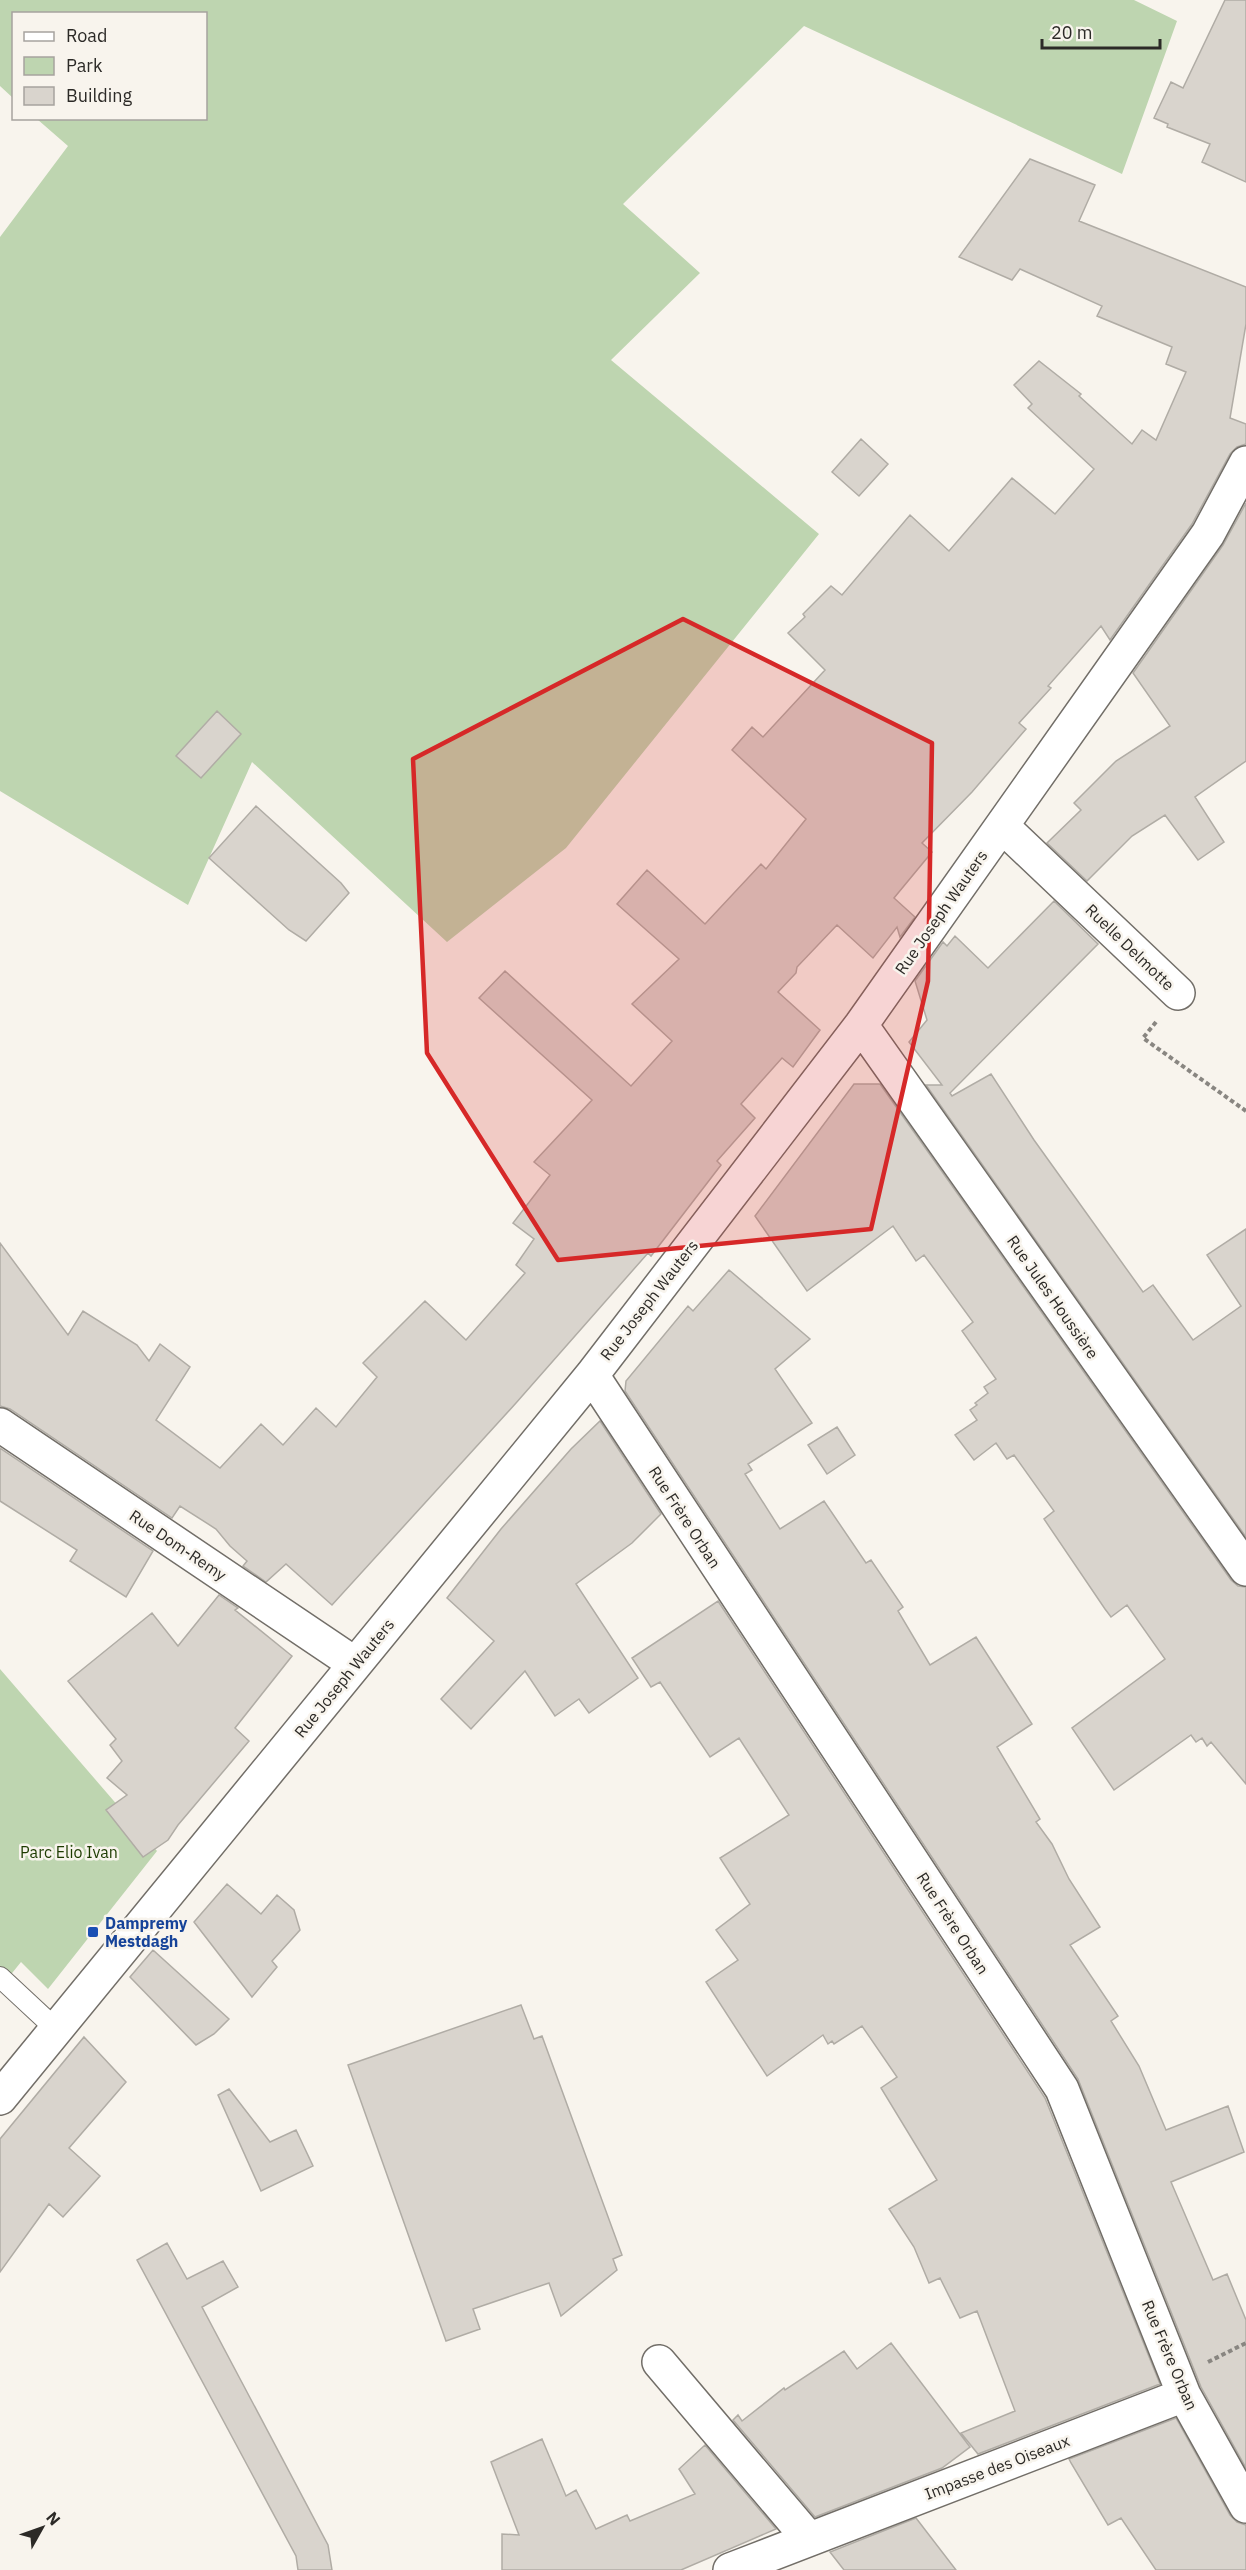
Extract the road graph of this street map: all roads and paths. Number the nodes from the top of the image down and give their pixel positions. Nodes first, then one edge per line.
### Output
1 (1246, 463) edge
2 (1002, 826) junction
3 (1178, 993) joint
4 (861, 1025) junction
5 (1246, 1110) edge
6 (592, 1375) junction
7 (0, 1425) edge
8 (1246, 1569) edge
9 (355, 1664) junction
10 (0, 1977) edge
11 (58, 2031) junction
12 (0, 2098) edge
13 (659, 2362) dead end
14 (1184, 2395) junction
15 (1246, 2506) edge
16 (809, 2539) junction
17 (730, 2570) edge

1 - 2 street, Rue Joseph Wauters
2 - 3 street, Ruelle Delmotte
2 - 4 street, Rue Joseph Wauters
3 - 5 path, Ruelle Delmotte
4 - 6 street, Rue Joseph Wauters
4 - 8 street, Rue Jules Houssière
6 - 9 street, Rue Joseph Wauters
6 - 14 street, Rue Frère Orban
7 - 9 street, Rue Dom-Remy
9 - 11 street, Rue Joseph Wauters
10 - 11 lane
11 - 12 street, Rue Joseph Wauters
13 - 16 street
14 - 15 street, Rue Frère Orban
14 - 16 street, Impasse des Oiseaux
16 - 17 street, Impasse des Oiseaux

